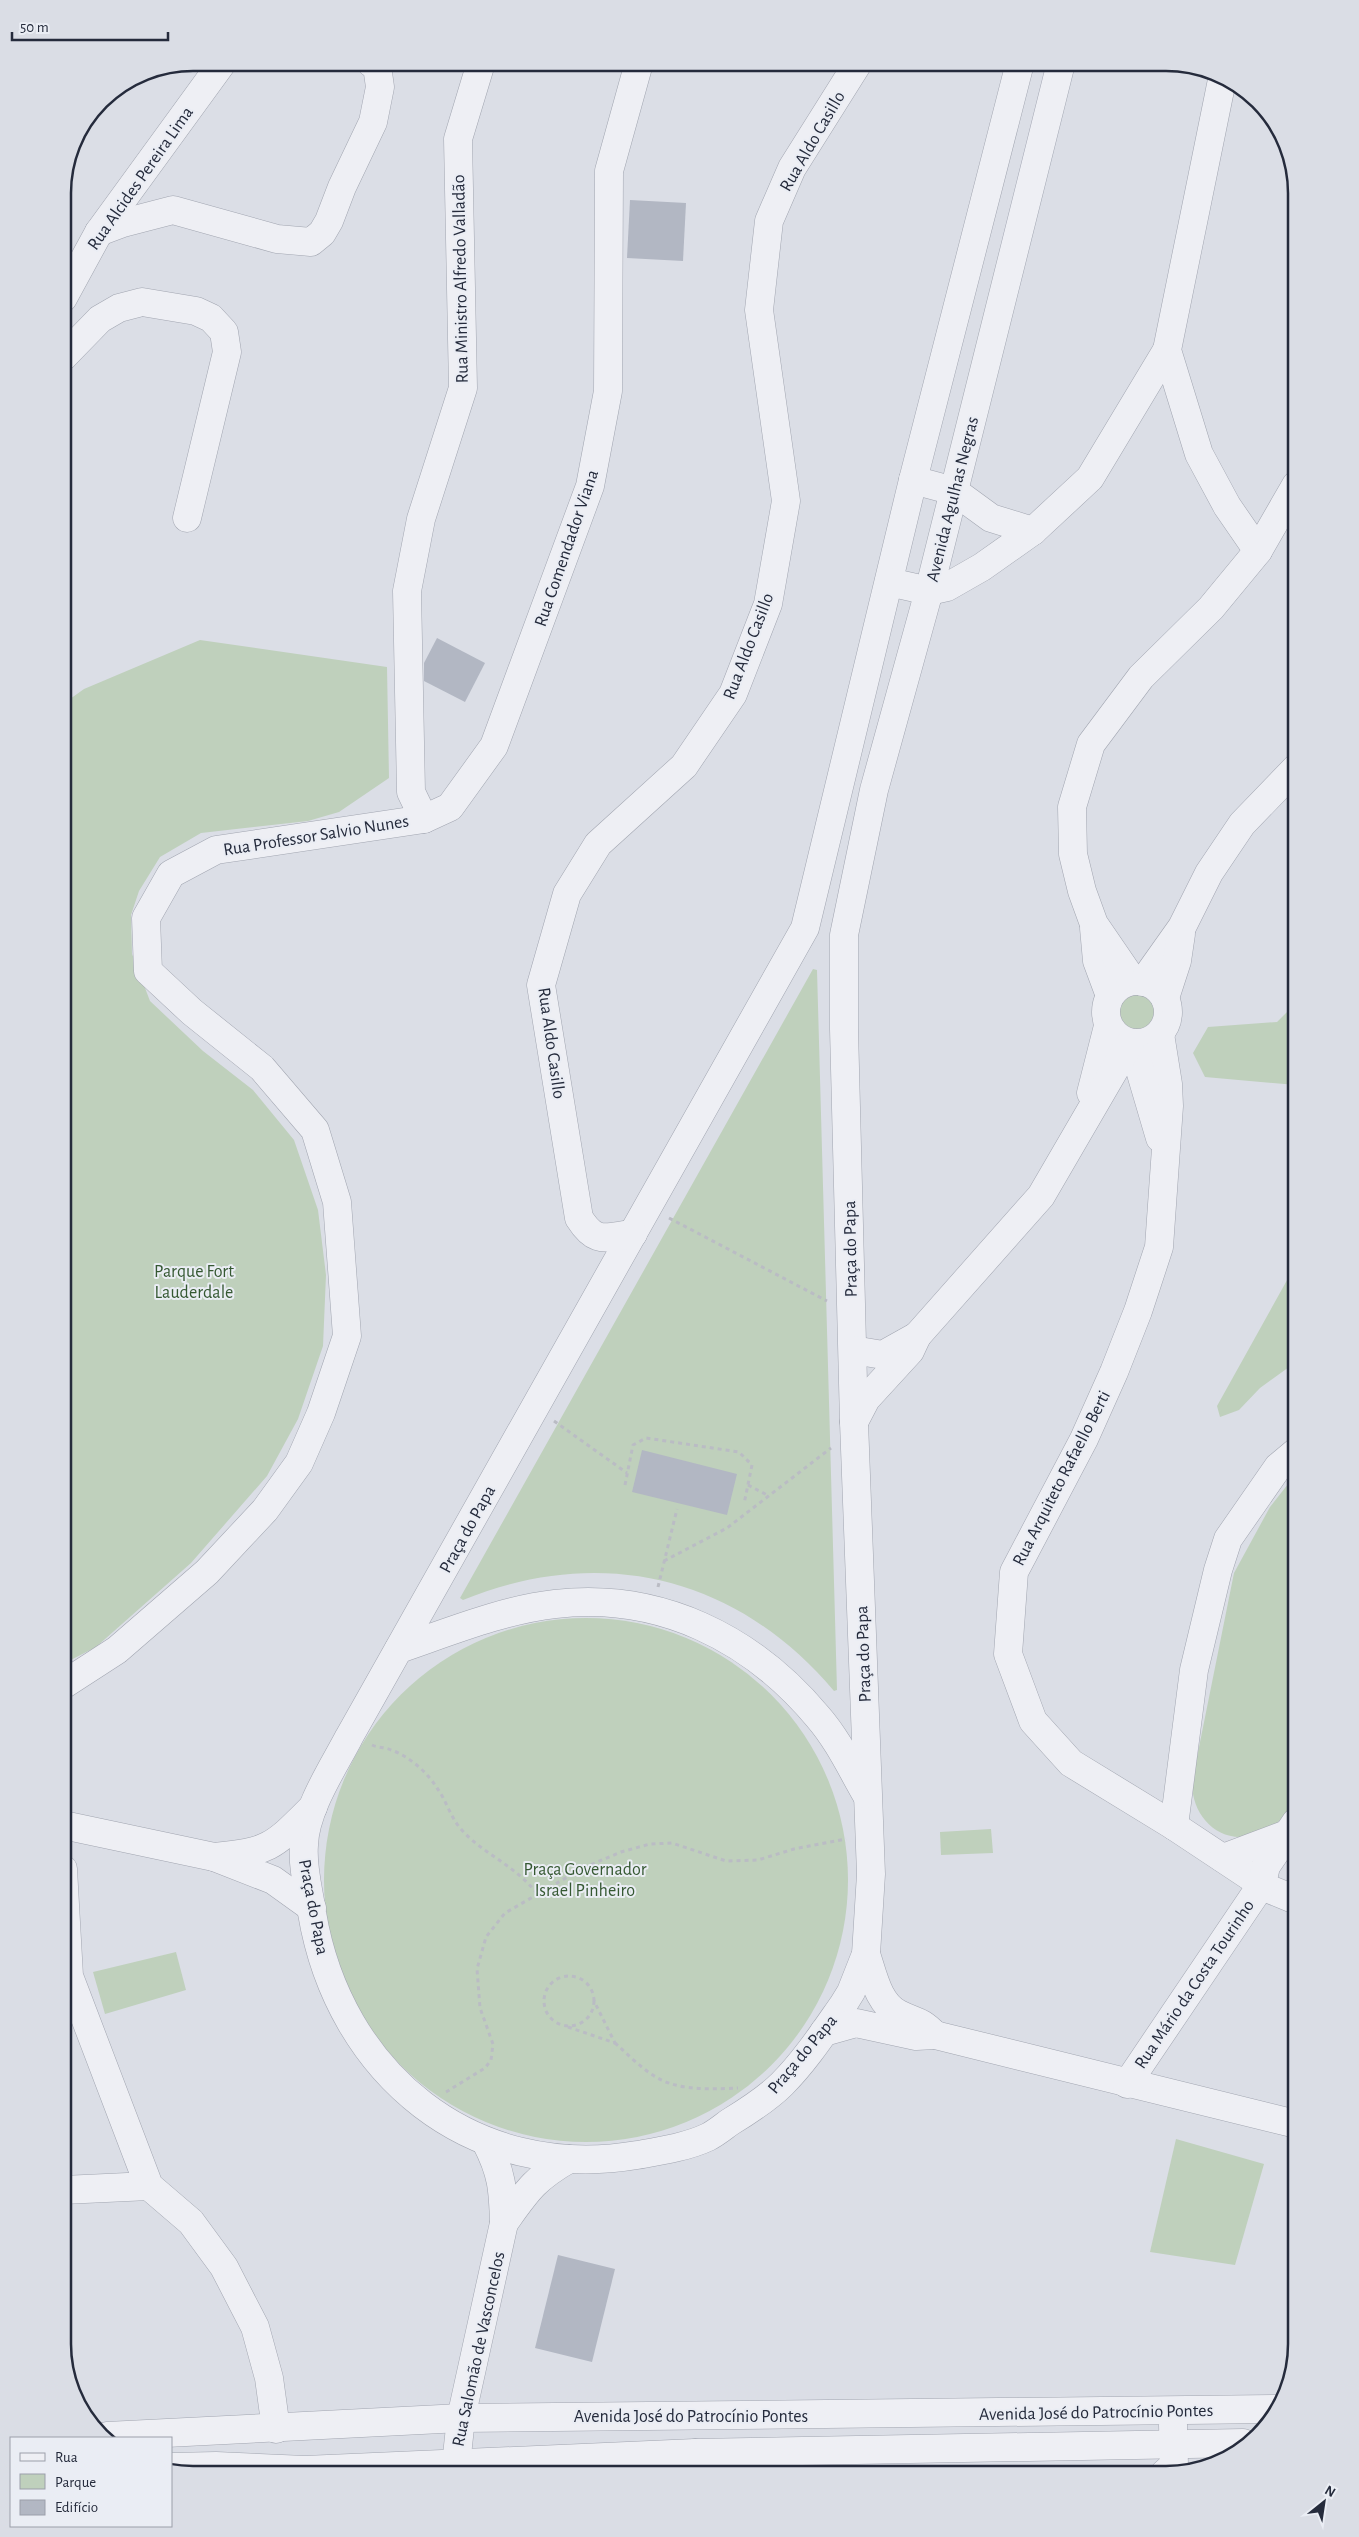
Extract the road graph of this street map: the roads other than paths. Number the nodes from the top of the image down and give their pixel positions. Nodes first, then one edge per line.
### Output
1 (215, 71) edge
2 (377, 71) edge
3 (478, 71) edge
4 (637, 71) edge
5 (853, 72) edge
6 (1018, 72) edge
7 (1059, 72) edge
8 (1221, 85) edge
9 (99, 232) junction
10 (72, 282) edge
11 (72, 348) edge
12 (1167, 350) junction
13 (913, 480) junction
14 (954, 491) junction
15 (1288, 499) edge
16 (187, 518) dead end
17 (991, 518) junction
18 (1033, 531) junction
19 (1258, 551) junction
20 (982, 567) junction
21 (889, 582) junction
22 (929, 592) junction
23 (1288, 776) edge
24 (424, 819) junction
25 (1094, 924) junction
26 (1182, 927) junction
27 (805, 928) junction
28 (844, 935) junction
29 (1138, 981) junction
30 (1110, 996) junction
31 (1165, 998) junction
32 (1108, 1026) junction
33 (1160, 1034) junction
34 (1131, 1043) junction
35 (1083, 1126) junction
36 (1166, 1158) junction
37 (633, 1234) junction
38 (917, 1336) junction
39 (853, 1350) junction
40 (854, 1422) junction
41 (1288, 1459) edge
42 (399, 1649) junction
43 (71, 1680) edge
44 (868, 1798) junction
45 (314, 1806) junction
46 (1174, 1826) junction
47 (71, 1827) edge
48 (1288, 1836) edge
49 (1288, 1846) edge
50 (214, 1857) junction
51 (1223, 1858) junction
52 (1262, 1884) junction
53 (1288, 1896) edge
54 (312, 1908) junction
55 (866, 1954) junction
56 (71, 1989) edge
57 (824, 2032) junction
58 (935, 2035) junction
59 (1127, 2084) junction
60 (1288, 2122) edge
61 (486, 2142) junction
62 (569, 2159) junction
63 (149, 2186) junction
64 (71, 2190) edge
65 (504, 2223) junction
66 (1269, 2409) edge
67 (1173, 2412) junction
68 (461, 2418) junction
69 (276, 2429) junction
70 (113, 2436) edge
71 (1174, 2443) junction
72 (1237, 2443) edge
73 (695, 2453) junction
74 (455, 2465) edge
75 (510, 2465) edge
76 (715, 2466) edge
77 (1173, 2466) edge

1 - 9 street, Rua Alcides Pereira Lima
2 - 9 street
3 - 24 street, Rua Ministro Alfredo Valladão
4 - 24 street, Rua Comendador Viana
5 - 37 street, Rua Aldo Casillo
6 - 13 street
7 - 14 street, Avenida Agulhas Negras
8 - 12 street
9 - 10 street, Rua Alcides Pereira Lima
11 - 16 street
12 - 18 street
12 - 19 street
13 - 14 street
13 - 21 street
14 - 17 street
14 - 22 street, Avenida Agulhas Negras
15 - 19 street
17 - 18 street
17 - 20 street
18 - 20 street
19 - 25 street
20 - 22 street
21 - 22 street
21 - 27 street
22 - 28 street, Avenida Agulhas Negras
23 - 26 street
24 - 43 street, Rua Professor Salvio Nunes
25 - 29 street
25 - 30 street
26 - 29 street
26 - 31 street
27 - 28 street
27 - 37 street, Praça do Papa
28 - 39 street, Praça do Papa
29 - 30 street
29 - 31 street
30 - 32 street
31 - 33 street
32 - 34 street
32 - 35 street
33 - 34 street
33 - 36 street, Rua Arquiteto Rafaello Berti
34 - 35 street
34 - 36 street, Rua Arquiteto Rafaello Berti
35 - 38 street
36 - 46 street, Rua Arquiteto Rafaello Berti
37 - 42 street, Praça do Papa
38 - 39 street
38 - 40 street
39 - 40 street, Praça do Papa
40 - 44 street, Praça do Papa
41 - 46 street
42 - 44 street
42 - 45 street, Praça do Papa
44 - 55 street, Praça do Papa
45 - 50 street
45 - 54 street, Praça do Papa
46 - 51 street, Rua Arquiteto Rafaello Berti
47 - 50 street
48 - 51 street
49 - 52 street, Rua Mário da Costa Tourinho
50 - 54 street
51 - 52 street, Rua Arquiteto Rafaello Berti
52 - 53 street, Rua Arquiteto Rafaello Berti
52 - 59 street, Rua Mário da Costa Tourinho
54 - 61 street, Praça do Papa
55 - 57 street, Praça do Papa
55 - 58 street
56 - 63 street
57 - 58 street
57 - 62 street, Praça do Papa
58 - 59 street
59 - 60 street
61 - 62 street, Praça do Papa
61 - 65 street, Rua Salomão de Vasconcelos
62 - 65 street, Rua Salomão de Vasconcelos
63 - 64 street
63 - 69 street
65 - 68 street, Rua Salomão de Vasconcelos
66 - 67 street, Avenida José do Patrocínio Pontes
67 - 68 street, Avenida José do Patrocínio Pontes
67 - 71 street
68 - 69 street, Avenida José do Patrocínio Pontes
68 - 74 street, Rua Salomão de Vasconcelos
69 - 70 street, Avenida José do Patrocínio Pontes
71 - 72 street, Avenida José do Patrocínio Pontes
71 - 73 street, Avenida José do Patrocínio Pontes
71 - 77 street
73 - 75 street, Avenida José do Patrocínio Pontes
73 - 76 street

